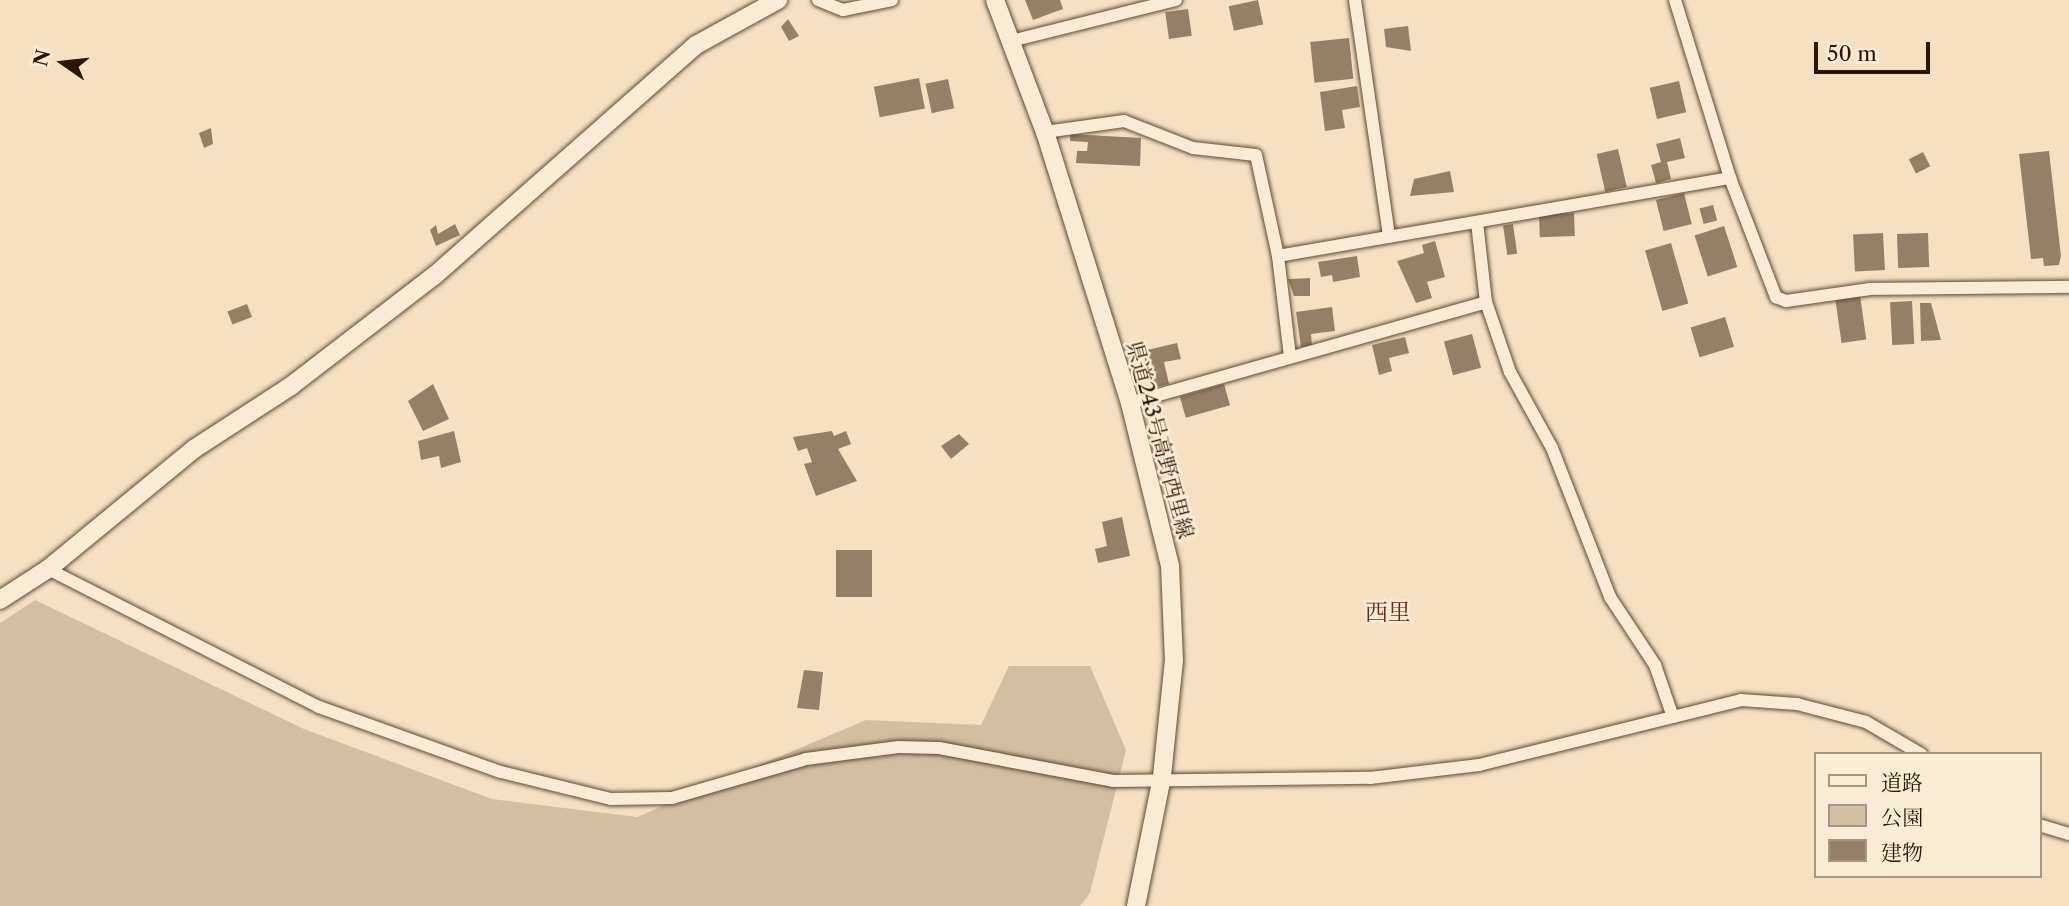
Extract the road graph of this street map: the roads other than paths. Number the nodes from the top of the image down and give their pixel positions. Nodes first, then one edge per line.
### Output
1 (778, 0) edge
2 (818, 0) edge
3 (892, 0) edge
4 (995, 0) edge
5 (1177, 0) edge
6 (1355, 0) edge
7 (1675, 0) edge
8 (1011, 41) junction
9 (1045, 132) junction
10 (1730, 178) junction
11 (1477, 222) junction
12 (1389, 237) junction
13 (1278, 256) junction
14 (2069, 287) edge
15 (1486, 302) junction
16 (1290, 356) junction
17 (1130, 402) junction
18 (48, 569) junction
19 (0, 600) edge
20 (1673, 717) junction
21 (1918, 752) edge
22 (1162, 777) junction
23 (2041, 826) edge
24 (2069, 834) edge
25 (1136, 906) edge

1 - 18 street
2 - 3 street
4 - 8 street, 県道243号高野西里線
5 - 8 street
6 - 12 street
7 - 10 street
8 - 9 street, 県道243号高野西里線
9 - 13 street
9 - 17 street, 県道243号高野西里線
10 - 11 street
10 - 14 street
11 - 12 street
11 - 15 street
12 - 13 street
13 - 16 street
15 - 16 street
15 - 20 street
16 - 17 street
17 - 22 street, 県道243号高野西里線
18 - 19 street
18 - 22 street
20 - 21 street
20 - 22 street
22 - 25 street, 県道243号高野西里線
23 - 24 street

